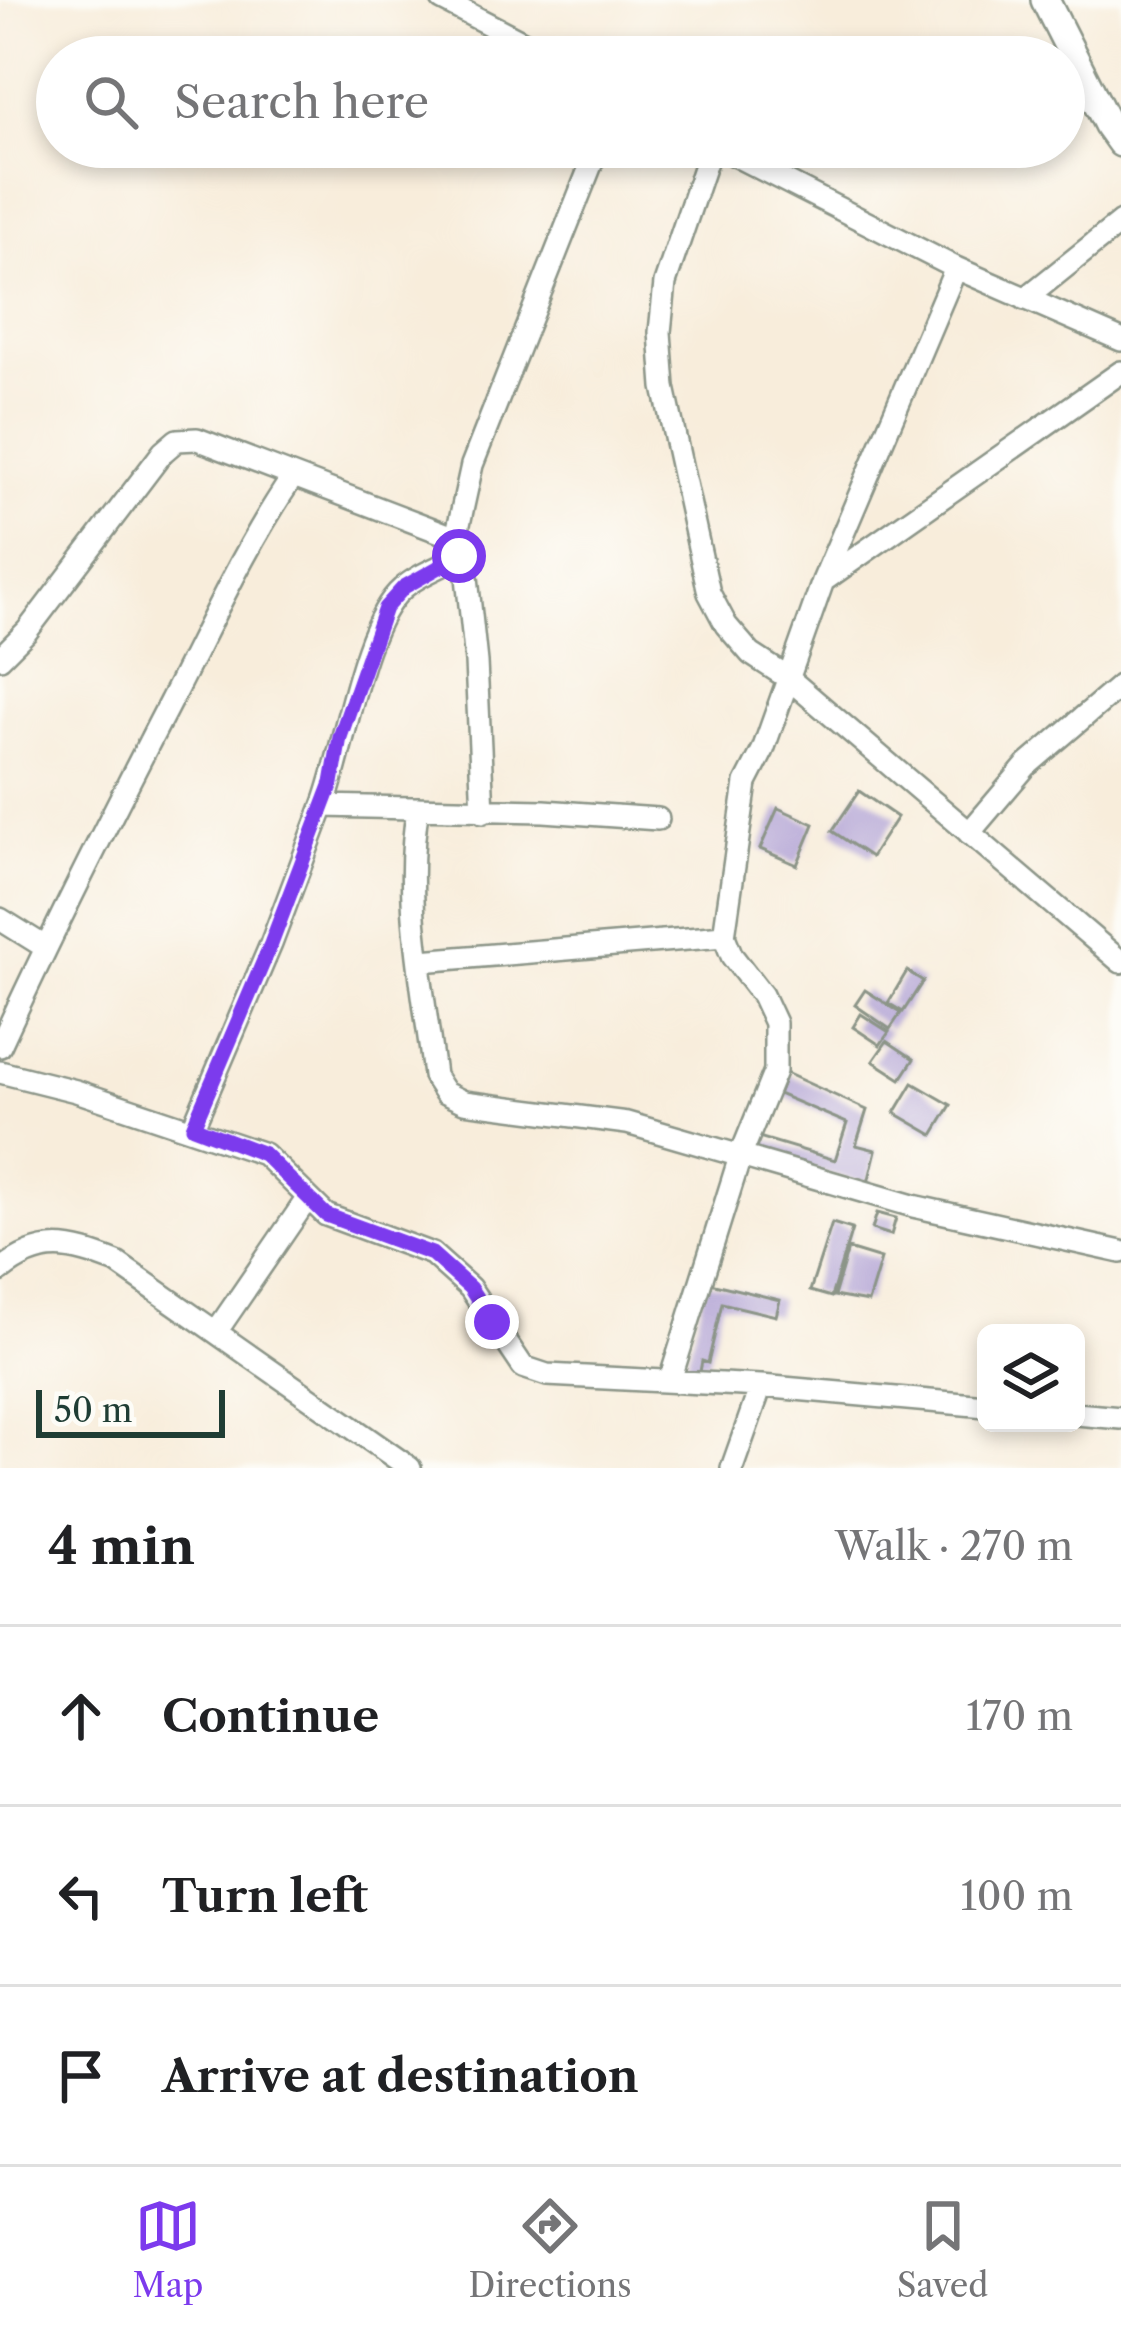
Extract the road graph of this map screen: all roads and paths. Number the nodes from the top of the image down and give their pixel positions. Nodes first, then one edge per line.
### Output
1 (442, 0) edge
2 (1045, 0) edge
3 (511, 36) edge
4 (1063, 36) edge
5 (1085, 79) edge
6 (1121, 143) edge
7 (590, 168) edge
8 (707, 168) edge
9 (757, 168) edge
10 (1121, 222) edge
11 (956, 268) junction
12 (1025, 298) junction
13 (1121, 340) edge
14 (1121, 372) edge
15 (292, 478) junction
16 (457, 547) junction
17 (823, 581) junction
18 (0, 658) edge
19 (788, 678) junction
20 (1121, 686) edge
21 (323, 806) junction
22 (418, 808) junction
23 (483, 812) junction
24 (658, 819) dead end
25 (969, 832) junction
26 (0, 920) edge
27 (724, 937) junction
28 (45, 947) junction
29 (421, 962) junction
30 (1121, 962) edge
31 (0, 1046) edge
32 (0, 1072) edge
33 (193, 1127) junction
34 (740, 1157) junction
35 (307, 1199) junction
36 (1121, 1252) edge
37 (0, 1271) edge
38 (216, 1332) junction
39 (670, 1380) junction
40 (761, 1386) junction
41 (977, 1405) edge
42 (1085, 1415) edge
43 (1121, 1418) edge
44 (410, 1468) edge
45 (732, 1468) edge

1 - 3 street
2 - 4 street
5 - 6 street
7 - 16 street
8 - 19 street
9 - 11 street
10 - 12 street
11 - 12 street
11 - 17 street
12 - 13 street
14 - 17 street
15 - 16 street
15 - 18 street
15 - 28 street
16 - 21 street
16 - 23 street
17 - 19 street
19 - 25 street
19 - 27 street
20 - 25 street
21 - 22 street
21 - 33 street
22 - 23 street
22 - 29 street
23 - 24 street
25 - 30 street
26 - 28 street
27 - 29 street
27 - 34 street
28 - 31 street
29 - 34 street
32 - 33 street
33 - 35 street
34 - 36 street
34 - 39 street
35 - 38 street
35 - 39 street
37 - 38 street
38 - 44 street
39 - 40 street
40 - 41 street
40 - 45 street
42 - 43 street

